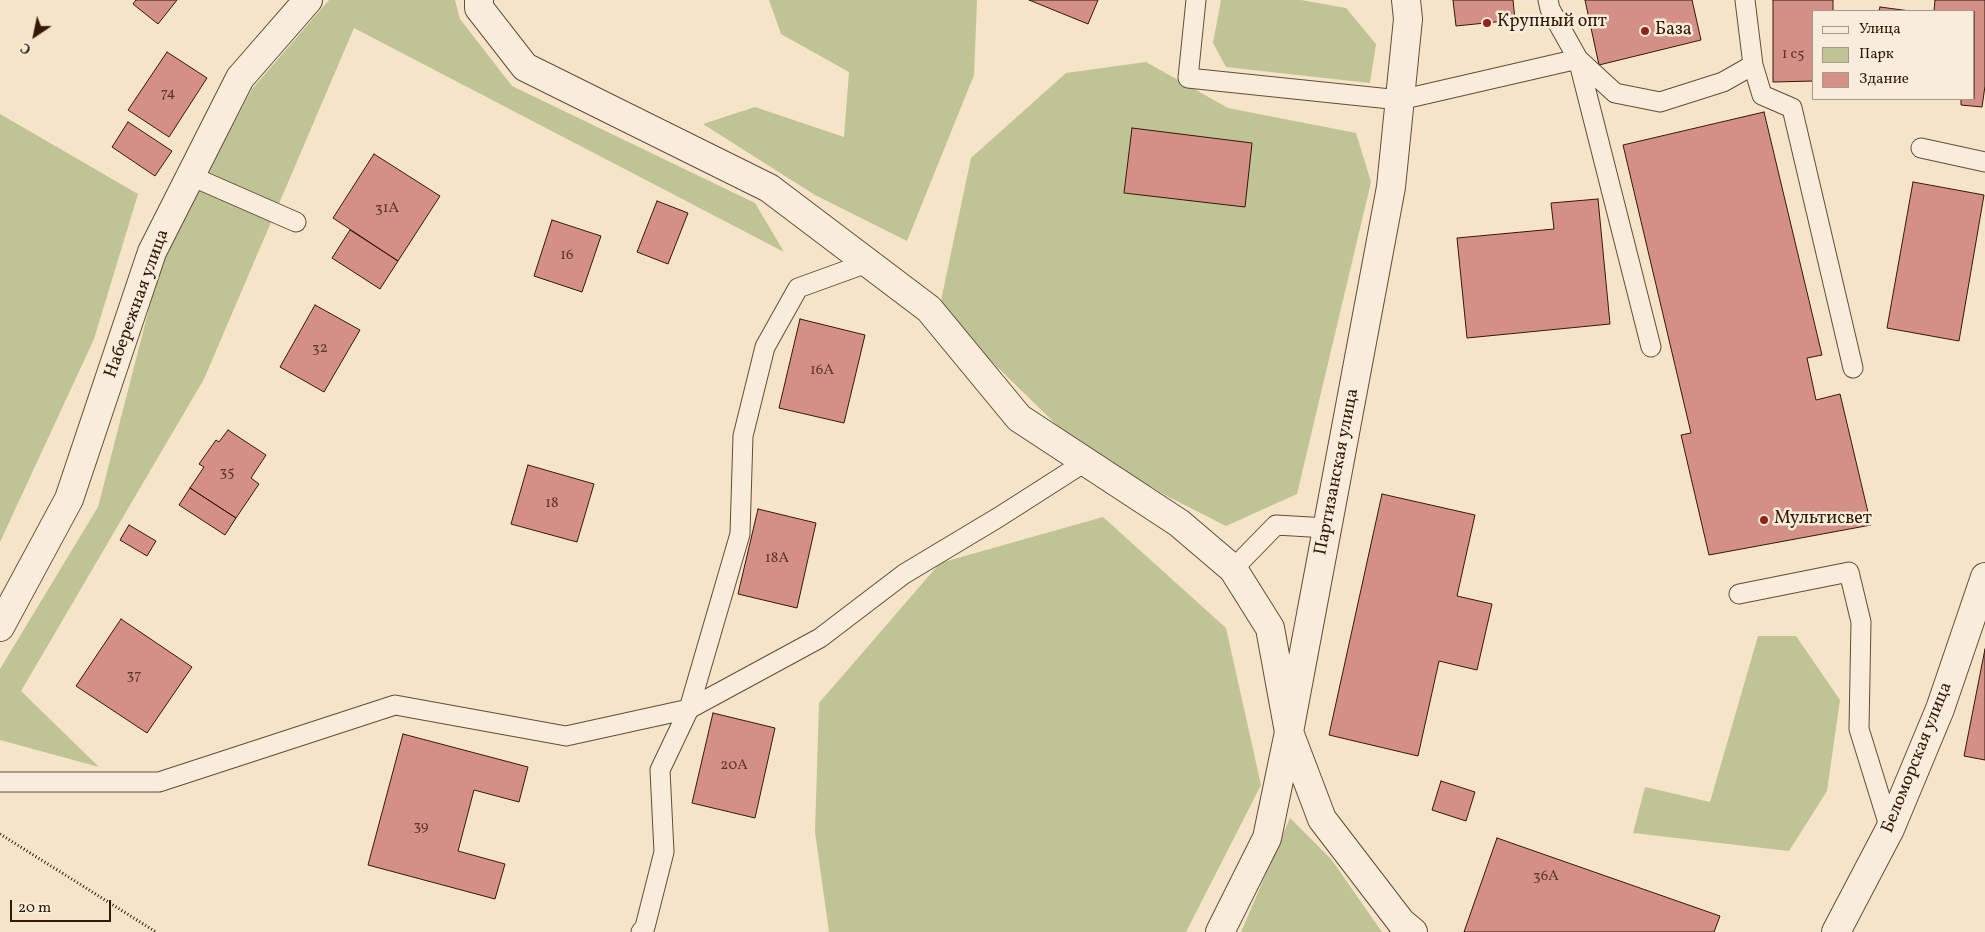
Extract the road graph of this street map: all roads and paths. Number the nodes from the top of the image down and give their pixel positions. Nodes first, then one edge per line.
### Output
1 (308, 0) edge
2 (479, 0) edge
3 (1196, 0) edge
4 (1406, 0) edge
5 (1548, 0) edge
6 (1745, 0) edge
7 (1578, 59) junction
8 (1753, 65) junction
9 (1400, 100) junction
10 (1921, 148) dead end
11 (1985, 162) edge
12 (191, 176) junction
13 (296, 222) dead end
14 (868, 263) junction
15 (1651, 347) dead end
16 (1853, 368) dead end
17 (1085, 462) junction
18 (1327, 528) junction
19 (1233, 569) junction
20 (1985, 577) edge
21 (1739, 594) dead end
22 (0, 627) edge
23 (689, 708) junction
24 (1290, 732) junction
25 (0, 782) edge
26 (1890, 829) junction
27 (0, 834) edge
28 (156, 932) edge
29 (640, 932) edge
30 (1220, 932) edge
31 (1413, 932) edge
32 (1836, 932) edge

1 - 12 street, Набережная улица
2 - 14 street
3 - 9 lane
4 - 9 street, Партизанская улица
5 - 7 lane
6 - 8 lane
7 - 8 lane
7 - 9 lane
7 - 15 lane
8 - 16 lane
9 - 18 street, Партизанская улица
10 - 11 lane
12 - 13 lane
12 - 22 street, Набережная улица
14 - 17 street
14 - 23 lane
17 - 19 street
17 - 23 lane
18 - 19 lane
18 - 24 street, Партизанская улица
19 - 24 street
20 - 26 street, Беломорская улица
21 - 26 lane
23 - 25 lane
23 - 29 lane
24 - 30 street, Партизанская улица
24 - 31 street
26 - 32 street, Беломорская улица
27 - 28 path

